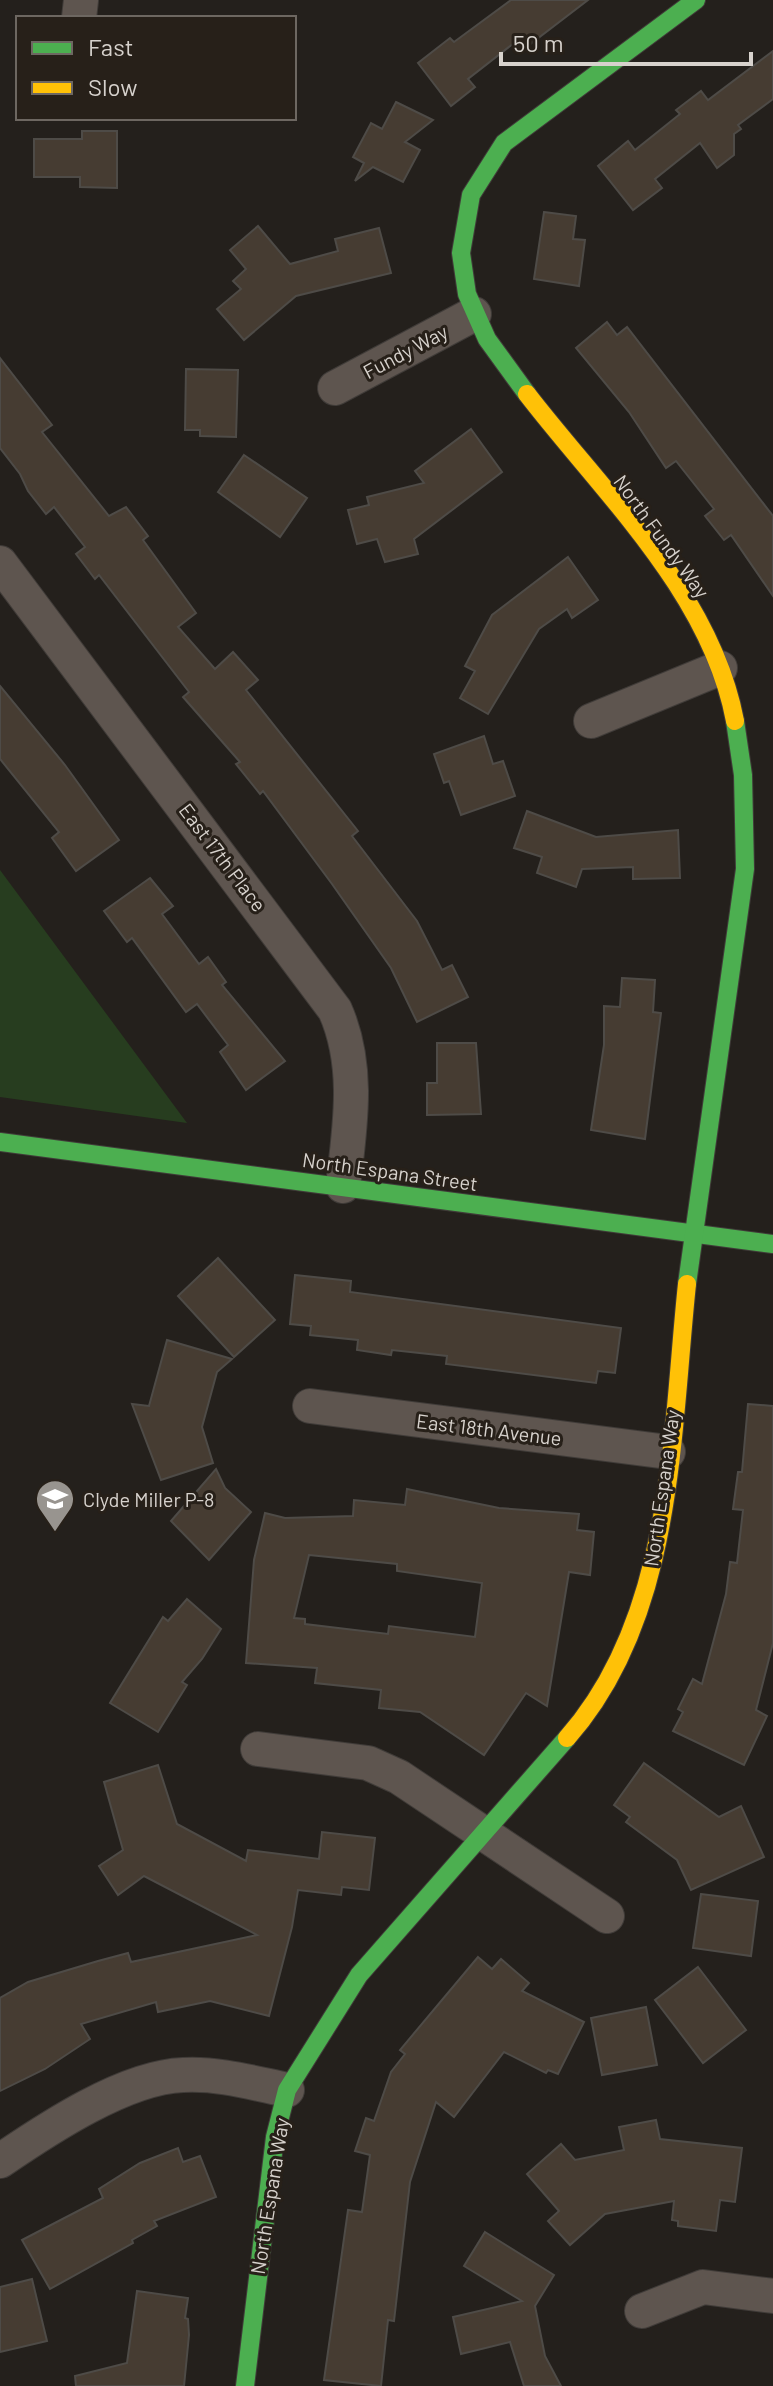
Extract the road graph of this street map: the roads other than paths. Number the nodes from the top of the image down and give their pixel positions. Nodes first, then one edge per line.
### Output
1 (696, 0) edge
2 (474, 314) junction
3 (335, 388) dead end
4 (0, 563) edge
5 (720, 668) junction
6 (591, 721) dead end
7 (0, 1142) edge
8 (343, 1186) junction
9 (692, 1234) junction
10 (773, 1244) edge
11 (310, 1406) dead end
12 (668, 1452) junction
13 (258, 1749) dead end
14 (481, 1832) junction
15 (607, 1916) dead end
16 (287, 2090) junction
17 (0, 2161) edge
18 (773, 2296) edge
19 (642, 2311) dead end
20 (245, 2386) edge

1 - 2 street, North Fundy Way
2 - 3 street, Fundy Way
2 - 5 street, North Fundy Way
4 - 8 street, East 17th Place
5 - 6 street
5 - 9 street, North Fundy Way
7 - 8 street, North Espana Street
8 - 9 street, North Espana Street
9 - 10 street, North Espana Street
9 - 12 street, North Espana Way
11 - 12 street, East 18th Avenue
12 - 14 street, North Espana Way
13 - 14 street
14 - 15 street
14 - 16 street, North Espana Way
16 - 17 street
16 - 20 street, North Espana Way
18 - 19 street

